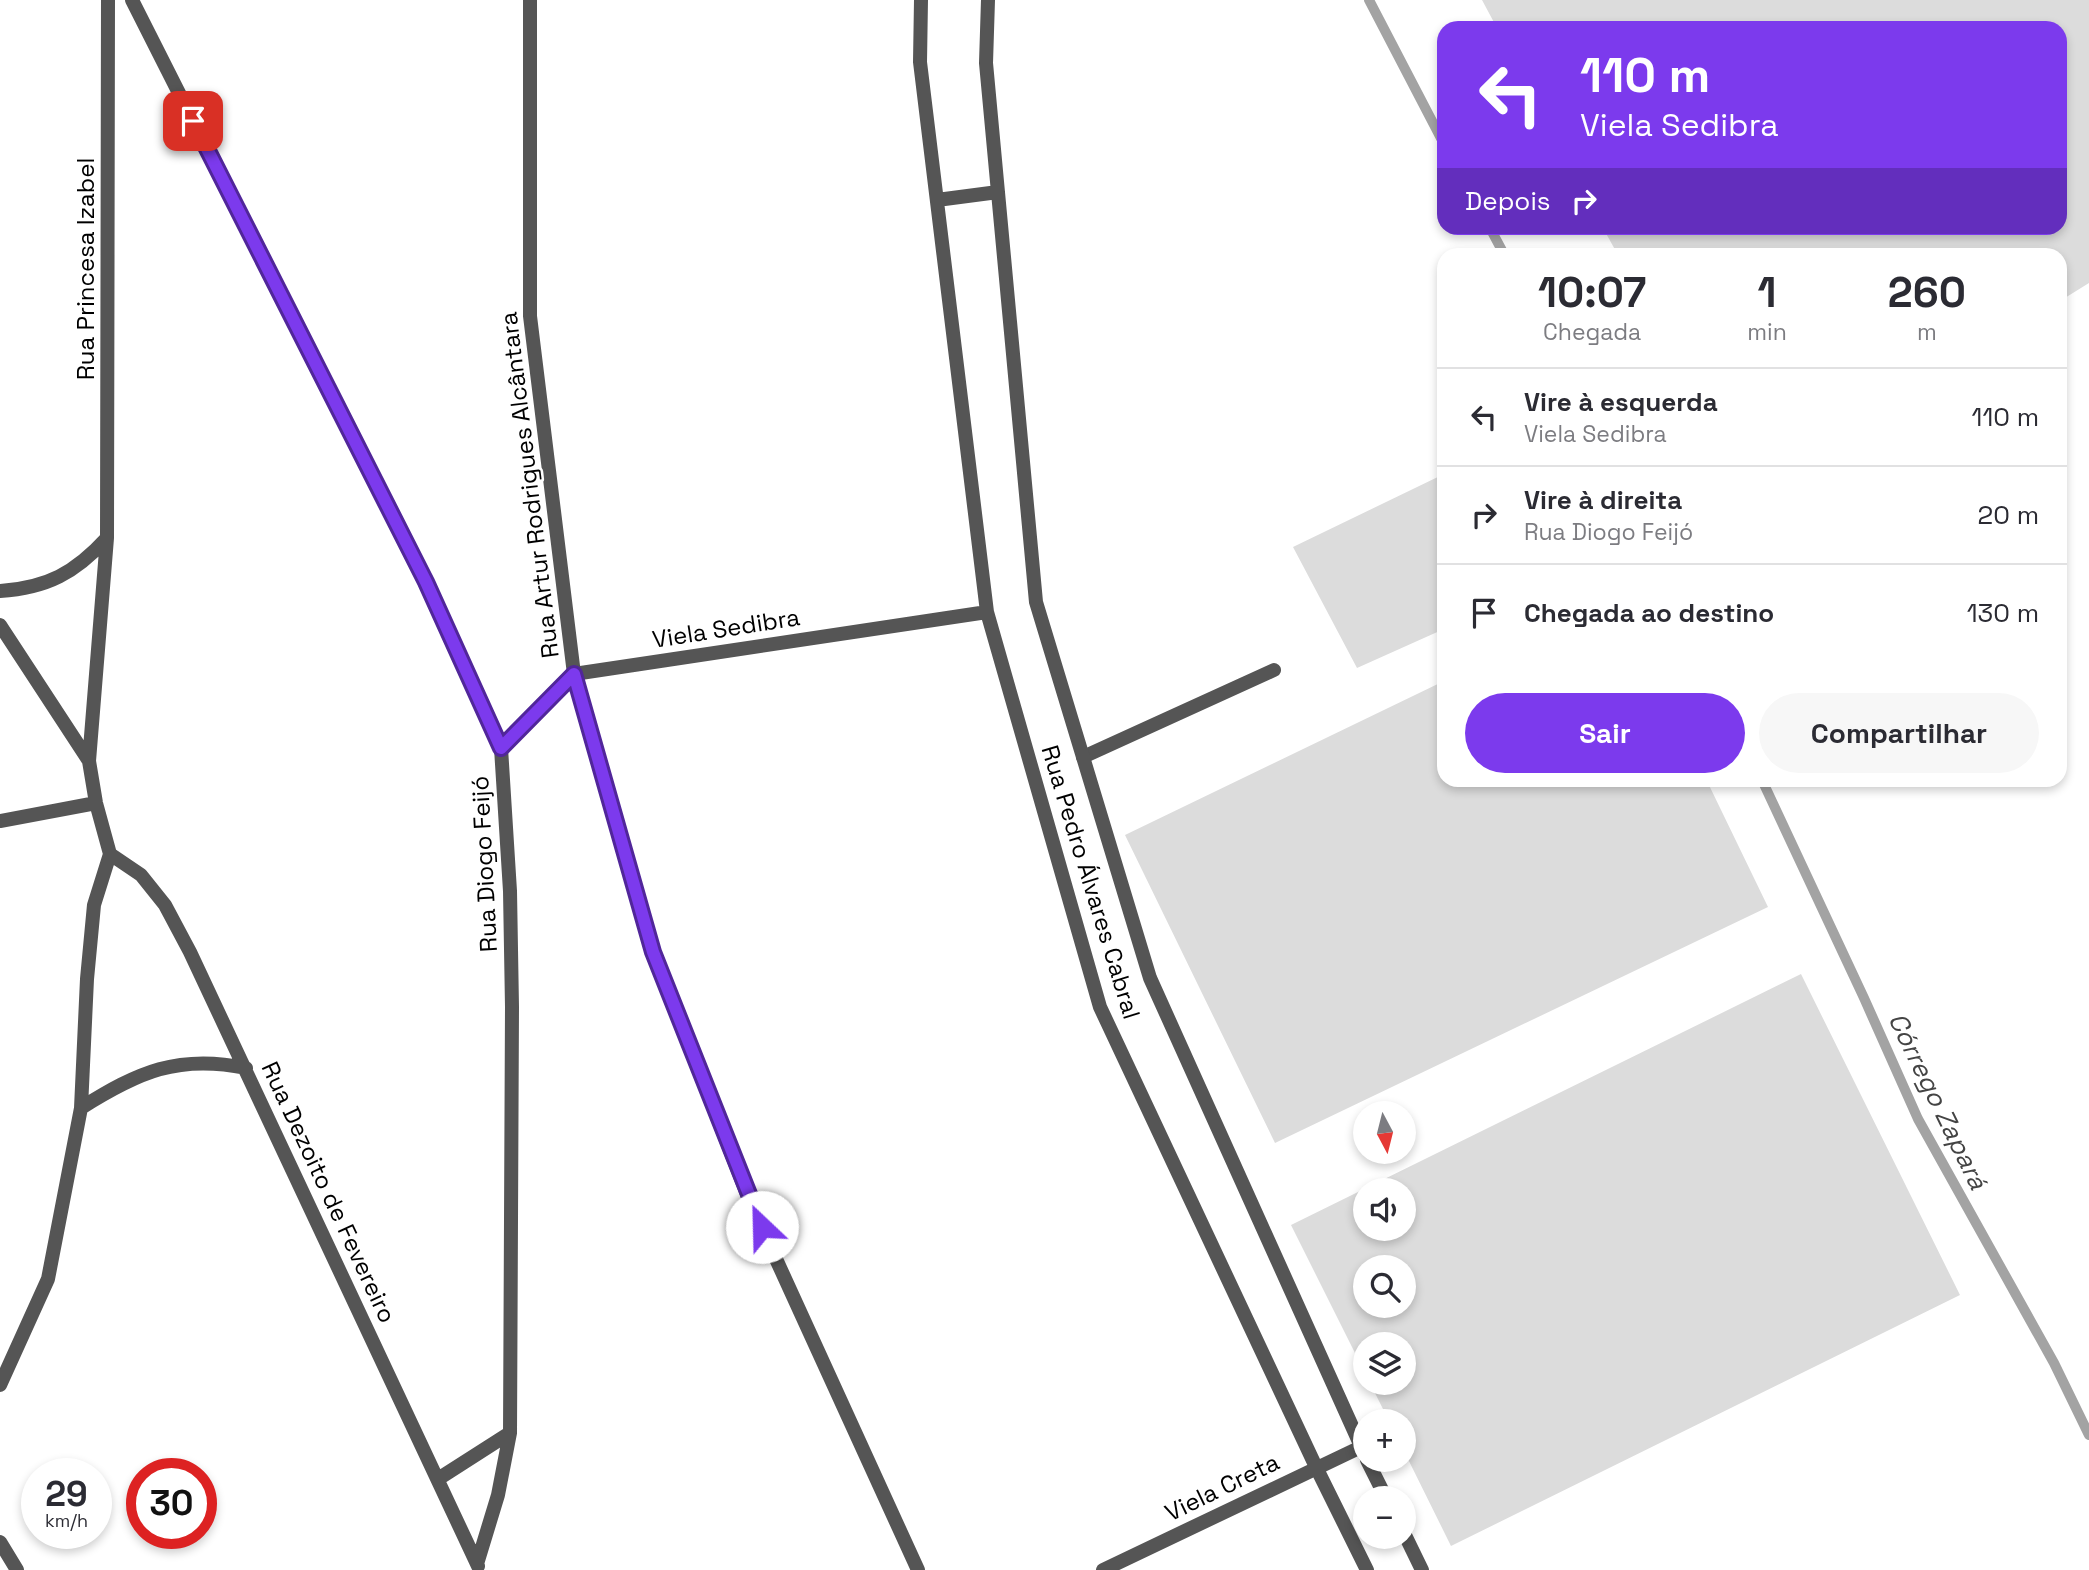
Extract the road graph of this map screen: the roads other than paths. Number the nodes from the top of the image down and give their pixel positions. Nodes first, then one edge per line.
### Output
1 (108, 0) edge
2 (132, 0) edge
3 (530, 0) edge
4 (920, 0) edge
5 (988, 0) edge
6 (998, 192) junction
7 (937, 200) junction
8 (107, 538) junction
9 (0, 591) edge
10 (987, 612) junction
11 (0, 625) edge
12 (1274, 670) dead end
13 (574, 674) junction
14 (501, 748) junction
15 (1083, 757) junction
16 (89, 761) junction
17 (96, 803) junction
18 (0, 821) edge
19 (110, 854) junction
20 (246, 1068) junction
21 (81, 1108) junction
22 (0, 1385) edge
23 (1353, 1427) edge
24 (510, 1433) junction
25 (1353, 1457) edge
26 (1317, 1467) junction
27 (438, 1479) junction
28 (0, 1542) edge
29 (1412, 1549) edge
30 (479, 1567) edge
31 (17, 1570) edge
32 (918, 1570) edge
33 (1103, 1570) edge
34 (1367, 1570) edge
35 (1422, 1570) edge

1 - 8 street, Rua Princesa Izabel
2 - 14 street, Rua Diogo Feijó
3 - 13 street, Rua Artur Rodrigues Alcântara
4 - 7 street, Rua Pedro Álvares Cabral
5 - 6 street, Rua Pedro Álvares Cabral
6 - 7 street
6 - 15 street, Rua Pedro Álvares Cabral
7 - 10 street, Rua Pedro Álvares Cabral
8 - 9 street
8 - 16 street, Rua Princesa Izabel
10 - 13 street, Viela Sedibra
10 - 26 street, Rua Pedro Álvares Cabral
11 - 16 street
12 - 15 street
13 - 14 street
13 - 32 street, Rua Artur Rodrigues Alcântara
14 - 24 street, Rua Diogo Feijó
15 - 23 street, Rua Pedro Álvares Cabral
16 - 17 street, Rua Princesa Izabel
17 - 18 street
17 - 19 street, Rua Princesa Izabel
19 - 20 street, Rua Dezoito de Fevereiro
19 - 21 street
20 - 21 street
20 - 27 street, Rua Dezoito de Fevereiro
21 - 22 street
24 - 27 street
24 - 30 street, Rua Diogo Feijó
25 - 26 street, Viela Creta
26 - 33 street, Viela Creta
26 - 34 street, Rua Pedro Álvares Cabral
27 - 30 street, Rua Dezoito de Fevereiro
28 - 31 street
29 - 35 street

